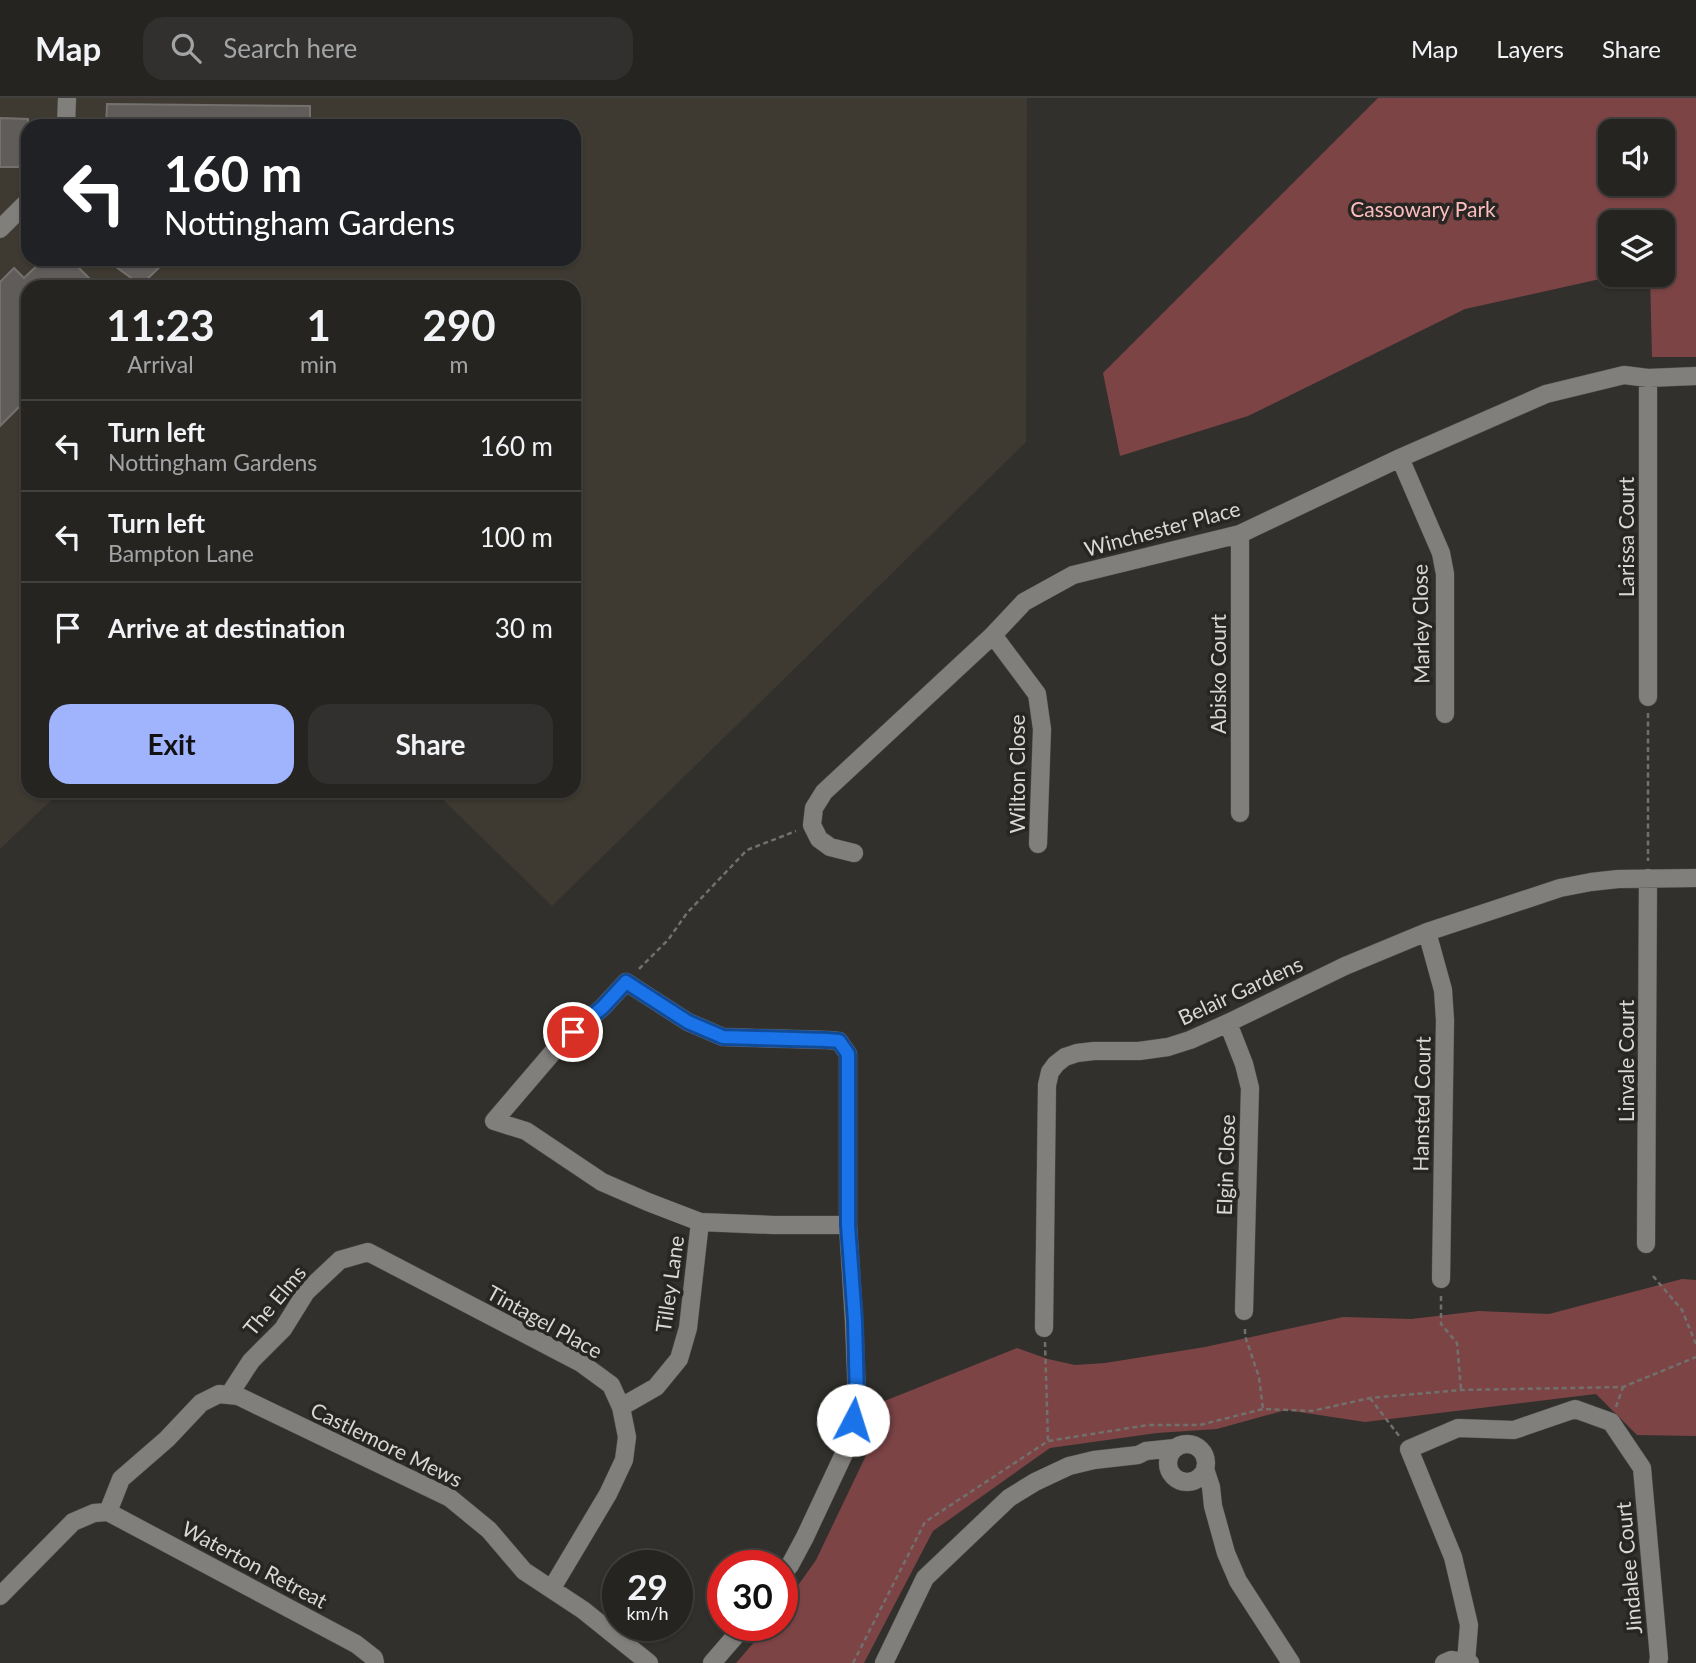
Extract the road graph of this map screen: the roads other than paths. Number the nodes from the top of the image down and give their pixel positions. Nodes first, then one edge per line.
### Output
1 (67, 98) edge
2 (66, 119) edge
3 (21, 208) edge
4 (0, 229) edge
5 (1696, 376) edge
6 (1648, 378) junction
7 (1400, 458) junction
8 (1240, 534) junction
9 (993, 635) junction
10 (1648, 697) road end
11 (1445, 713) dead end
12 (1240, 813) dead end
13 (1038, 844) dead end
14 (854, 853) dead end
15 (1648, 878) junction
16 (1696, 878) edge
17 (1427, 932) junction
18 (1228, 1023) junction
19 (700, 1222) junction
20 (848, 1225) junction
21 (1646, 1244) dead end
22 (368, 1252) joint
23 (1441, 1279) road end
24 (1244, 1311) road end
25 (1044, 1328) road end
26 (229, 1395) junction
27 (621, 1407) junction
28 (1175, 1448) junction
29 (1138, 1455) junction
30 (1169, 1468) junction
31 (1199, 1475) junction
32 (108, 1512) junction
33 (798, 1550) edge
34 (552, 1588) junction
35 (0, 1596) edge
36 (731, 1641) edge
37 (375, 1663) edge
38 (649, 1663) edge
39 (712, 1663) edge
40 (884, 1663) edge
41 (1292, 1663) edge
42 (1444, 1663) edge
43 (1468, 1663) edge
44 (1658, 1663) edge

1 - 2 street
3 - 4 street
5 - 6 street, Winchester Place
6 - 7 street, Winchester Place
6 - 10 street, Larissa Court
7 - 8 street, Winchester Place
7 - 11 street, Marley Close
8 - 9 street, Winchester Place
8 - 12 street, Abisko Court
9 - 13 street, Wilton Close
9 - 14 street, Winchester Place
15 - 16 street, Belair Gardens
15 - 17 street, Belair Gardens
15 - 21 street, Linvale Court
17 - 18 street, Belair Gardens
17 - 23 street, Hansted Court
18 - 24 street, Elgin Close
18 - 25 street, Belair Gardens
19 - 20 street
19 - 20 street
19 - 27 street, Tilley Lane
20 - 33 street
22 - 26 street, The Elms
22 - 27 street, Tintagel Place
26 - 32 street
26 - 34 street, Castlemore Mews
27 - 34 street, Tintagel Place
28 - 29 street
28 - 30 street
28 - 31 street
29 - 30 street
29 - 40 street
30 - 31 street
31 - 41 street
32 - 35 street
32 - 37 street, Waterton Retreat
34 - 38 street, Castlemore Mews
36 - 39 street
42 - 43 street
43 - 44 street, Jindalee Court

